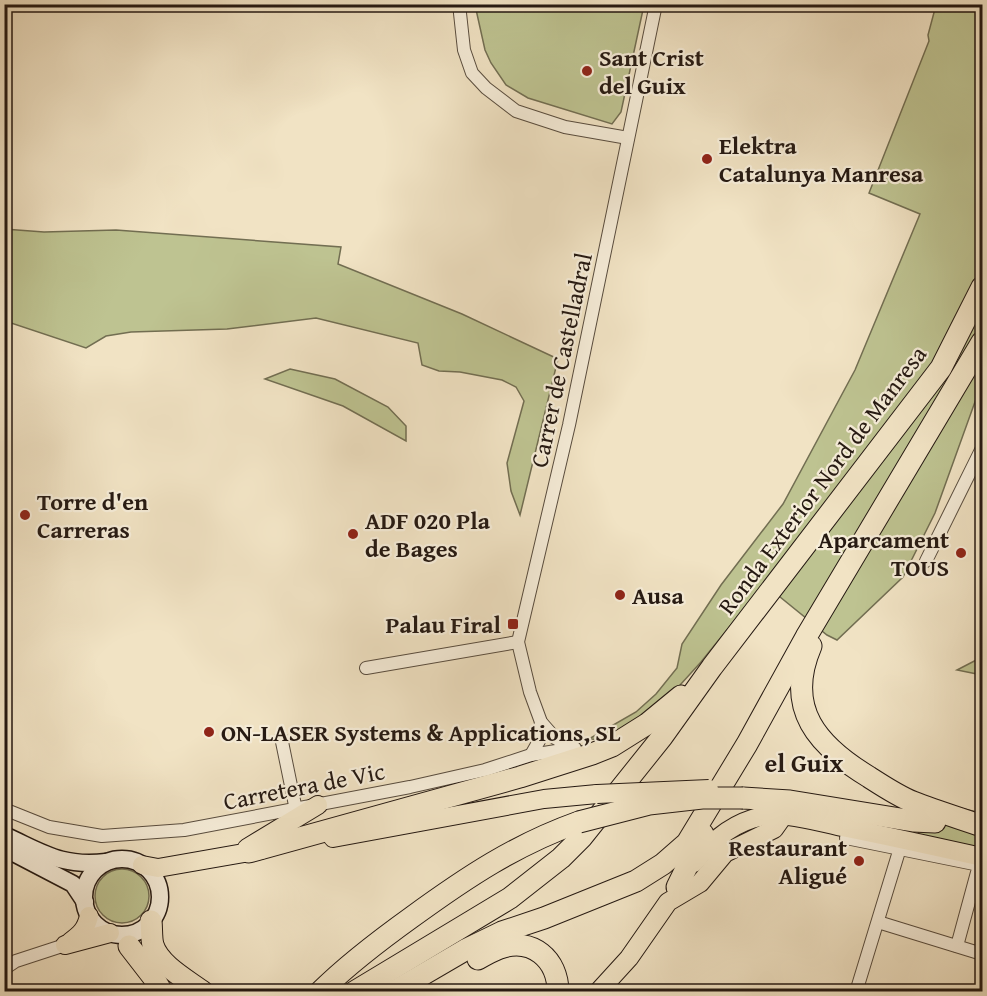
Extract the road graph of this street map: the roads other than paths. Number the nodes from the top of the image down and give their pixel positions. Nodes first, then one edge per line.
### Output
1 (459, 4) edge
2 (656, 4) edge
3 (628, 138) junction
4 (982, 287) edge
5 (982, 342) edge
6 (982, 448) edge
7 (858, 549) junction
8 (926, 561) dead end
9 (518, 642) junction
10 (712, 667) junction
11 (366, 668) dead end
12 (541, 722) junction
13 (281, 737) dead end
14 (747, 744) junction
15 (612, 746) junction
16 (571, 748) junction
17 (531, 755) junction
18 (745, 794) junction
19 (318, 806) junction
20 (4, 809) edge
21 (296, 810) junction
22 (935, 822) joint
23 (982, 826) edge
24 (4, 835) edge
25 (982, 835) edge
26 (846, 838) dead end
27 (4, 848) edge
28 (900, 848) junction
29 (243, 853) junction
30 (110, 861) junction
31 (981, 861) edge
32 (142, 865) junction
33 (673, 894) junction
34 (87, 909) junction
35 (152, 921) junction
36 (878, 922) junction
37 (120, 938) junction
38 (65, 945) junction
39 (957, 946) junction
40 (982, 954) edge
41 (4, 969) edge
42 (611, 984) edge
43 (162, 992) edge
44 (192, 992) edge
45 (203, 992) edge
46 (320, 992) edge
47 (354, 992) edge
48 (393, 992) edge
49 (417, 992) edge
50 (558, 992) edge
51 (598, 992) edge
52 (856, 992) edge

1 - 3 street
2 - 3 street, Carrer de Castelladral
3 - 9 street, Carrer de Castelladral
4 - 10 highway, Ronda Exterior Nord de Manresa
5 - 7 highway, Ronda Exterior Nord de Manresa
6 - 8 street
7 - 14 highway, Ronda Exterior Nord de Manresa
7 - 23 highway
9 - 11 street
9 - 12 street, Carrer de Castelladral
10 - 15 highway
10 - 47 highway
12 - 16 street, Carrer de Castelladral
12 - 17 street
13 - 21 street
14 - 33 highway
14 - 48 highway
15 - 16 street, Carretera de Vic
15 - 29 highway
16 - 17 street, Carretera de Vic
17 - 19 street, Carretera de Vic
18 - 22 highway
18 - 29 main road, bridge
18 - 46 highway, bridge
19 - 21 street, Carretera de Vic
19 - 29 main road
20 - 21 street, Carretera de Vic
22 - 25 main road
24 - 30 main road
26 - 28 street
27 - 34 main road
28 - 31 street
28 - 36 street
29 - 32 main road
30 - 32 main road
30 - 34 main road
31 - 33 main road
31 - 39 street
32 - 35 main road
33 - 42 main road
34 - 37 main road
34 - 38 main road
35 - 37 main road
35 - 45 highway
36 - 39 street
36 - 52 street
37 - 38 main road
37 - 43 highway
37 - 44 main road
38 - 41 street
39 - 40 street
42 - 51 main road
49 - 50 highway

